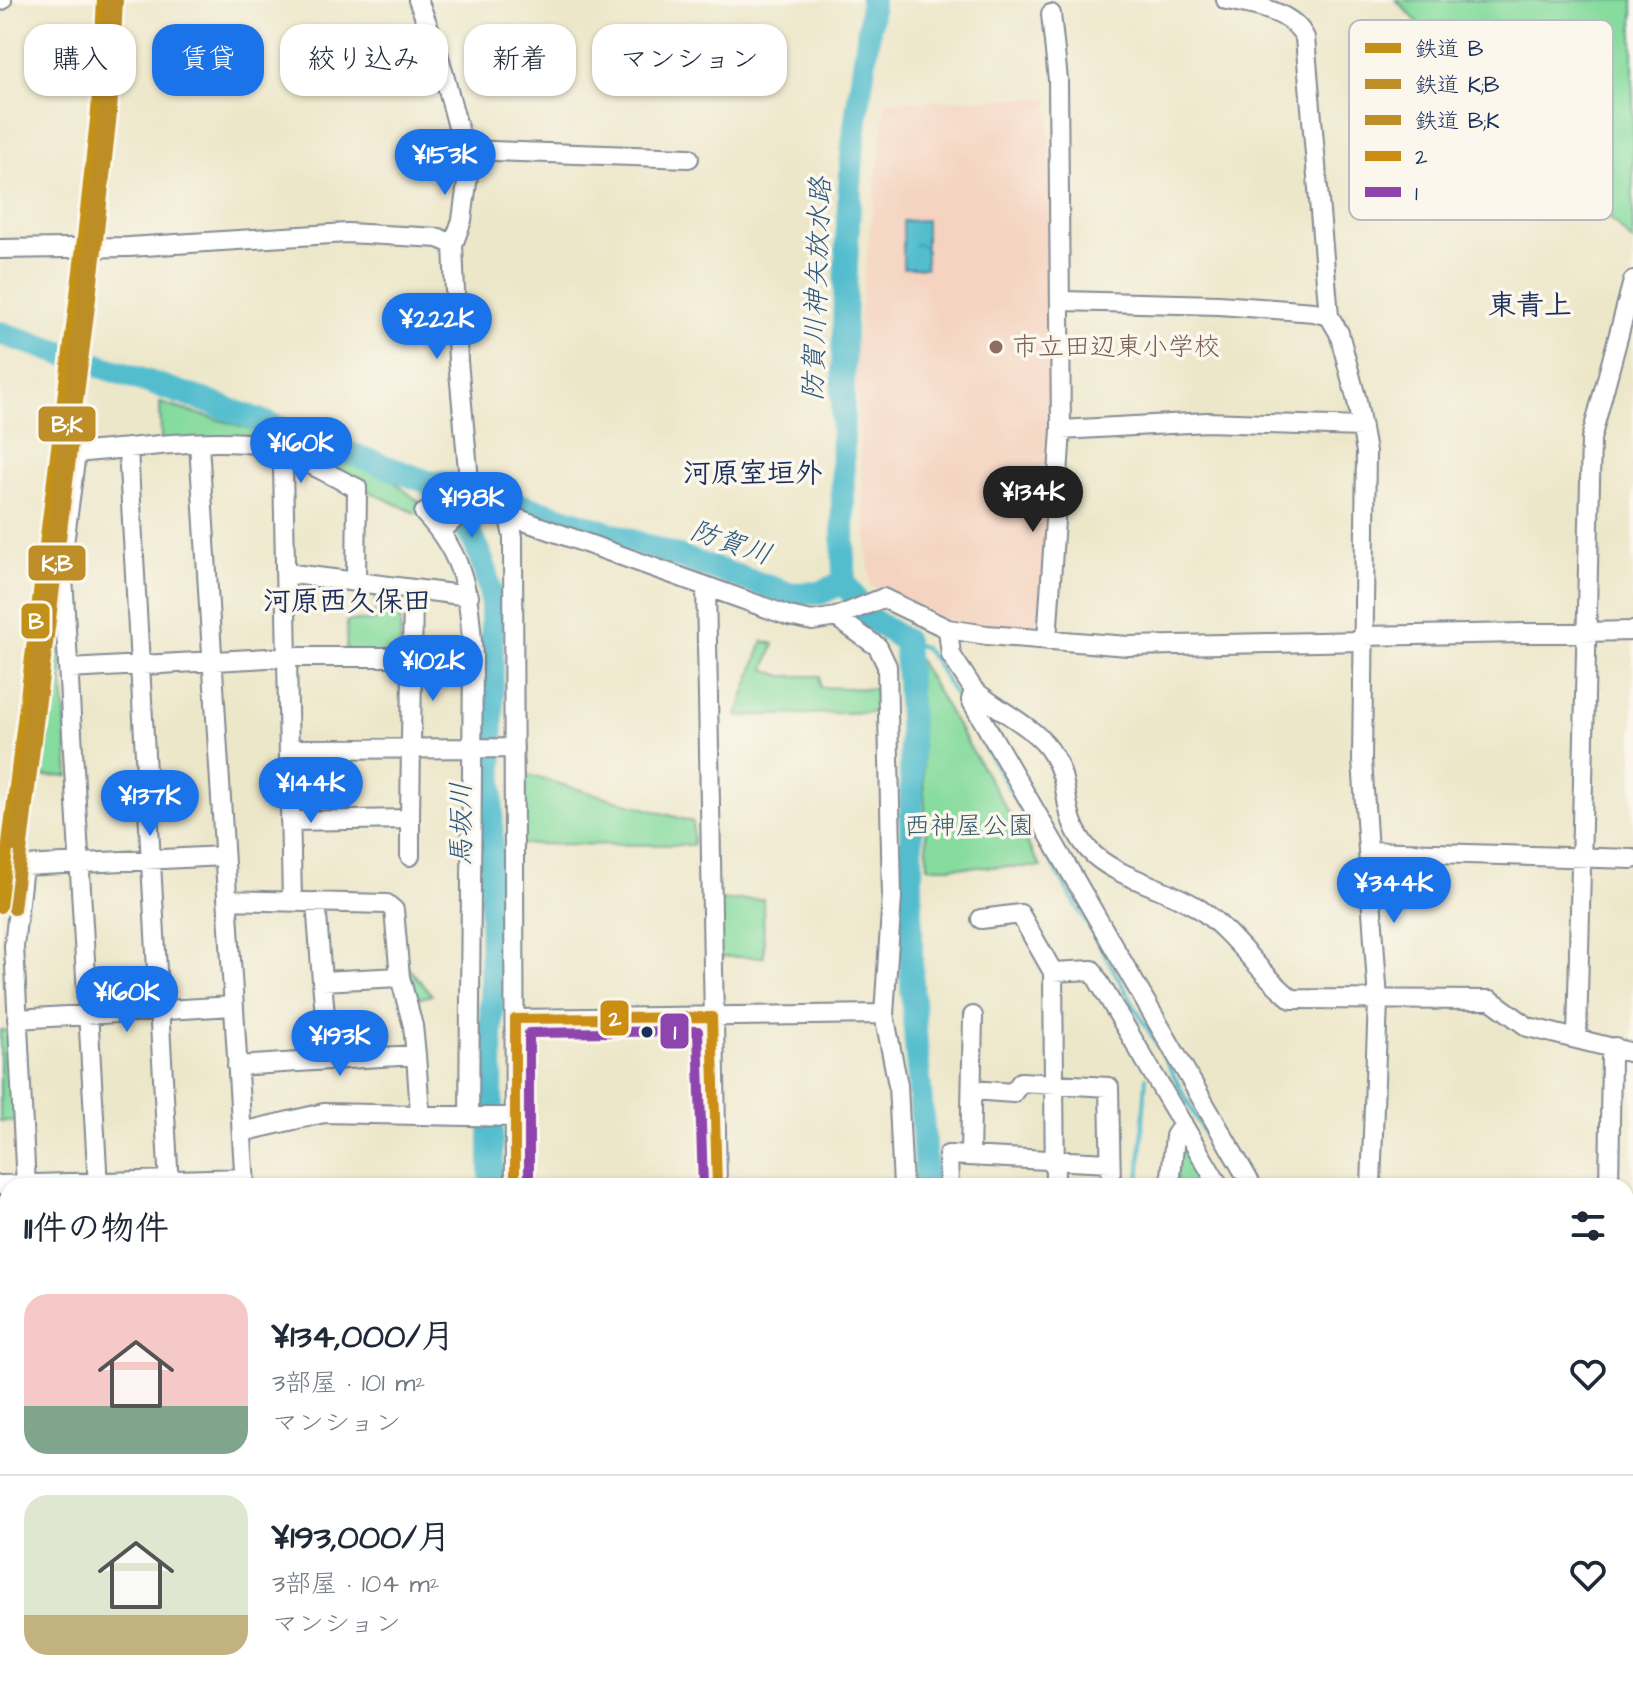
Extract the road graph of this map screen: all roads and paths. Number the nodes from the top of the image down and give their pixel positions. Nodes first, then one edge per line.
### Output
1 (418, 0) edge
2 (1226, 0) edge
3 (1051, 14) dead end
4 (466, 150) junction
5 (689, 158) dead end
6 (453, 245) junction
7 (0, 249) edge
8 (1633, 281) edge
9 (1062, 301) junction
10 (1329, 316) junction
11 (1362, 427) junction
12 (1061, 430) junction
13 (199, 444) junction
14 (128, 449) junction
15 (286, 455) junction
16 (468, 496) junction
17 (424, 513) dead end
18 (509, 518) junction
19 (445, 528) junction
20 (285, 573) junction
21 (356, 582) junction
22 (706, 587) junction
23 (413, 592) junction
24 (469, 596) junction
25 (841, 614) junction
26 (948, 629) junction
27 (1633, 631) edge
28 (1586, 632) junction
29 (1362, 639) junction
30 (1047, 640) junction
31 (287, 657) junction
32 (412, 657) junction
33 (473, 657) junction
34 (211, 660) junction
35 (140, 664) junction
36 (69, 669) junction
37 (974, 690) junction
38 (508, 748) junction
39 (289, 749) junction
40 (411, 749) junction
41 (478, 749) junction
42 (410, 819) junction
43 (290, 821) junction
44 (1368, 851) junction
45 (1582, 855) junction
46 (223, 856) junction
47 (410, 856) dead end
48 (153, 859) junction
49 (1633, 859) edge
50 (79, 863) junction
51 (227, 900) junction
52 (292, 901) junction
53 (316, 902) junction
54 (981, 919) dead end
55 (1125, 967) junction
56 (1092, 970) junction
57 (1053, 972) junction
58 (400, 977) junction
59 (322, 981) junction
60 (1378, 1001) junction
61 (233, 1006) junction
62 (161, 1011) junction
63 (884, 1014) junction
64 (90, 1015) junction
65 (973, 1016) dead end
66 (712, 1017) junction
67 (17, 1019) junction
68 (515, 1019) junction
69 (1577, 1038) junction
70 (1624, 1050) edge
71 (416, 1055) junction
72 (329, 1060) junction
73 (237, 1066) junction
74 (1056, 1085) junction
75 (972, 1090) junction
76 (420, 1113) junction
77 (475, 1116) junction
78 (512, 1117) junction
79 (1183, 1124) junction
80 (242, 1132) junction
81 (970, 1156) junction
82 (1055, 1160) junction
83 (1110, 1163) junction
84 (26, 1178) edge
85 (98, 1178) edge
86 (169, 1178) edge
87 (245, 1178) edge
88 (515, 1178) edge
89 (717, 1178) edge
90 (903, 1178) edge
91 (949, 1178) edge
92 (1055, 1178) edge
93 (1111, 1178) edge
94 (1171, 1178) edge
95 (1214, 1178) edge
96 (1247, 1178) edge
97 (1371, 1178) edge
98 (1609, 1178) edge

1 - 4 street
2 - 10 street
3 - 9 street
4 - 5 street
4 - 6 street
6 - 7 street
6 - 16 street
8 - 28 street
9 - 10 street
9 - 12 street
10 - 11 street
11 - 12 street
11 - 29 street
12 - 30 street
13 - 14 street
13 - 15 street
13 - 34 street
14 - 35 street
14 - 36 street
15 - 20 street
15 - 21 street
16 - 18 street
16 - 19 street
17 - 19 street
18 - 22 street
18 - 38 street
19 - 24 street
20 - 21 street
20 - 31 street
21 - 23 street
22 - 25 street
22 - 66 street
23 - 24 street
23 - 32 street
24 - 33 street
25 - 26 street
25 - 63 street
26 - 30 street
26 - 37 street
27 - 28 street
28 - 29 street
28 - 45 street
29 - 30 street
29 - 44 street
31 - 32 street
31 - 34 street
31 - 39 street
32 - 33 street
32 - 40 street
33 - 41 street
34 - 35 street
34 - 46 street
35 - 36 street
35 - 48 street
36 - 50 street
37 - 55 street
37 - 60 street
38 - 41 street
38 - 68 street
39 - 40 street
39 - 43 street
40 - 41 street
40 - 42 street
41 - 77 street
42 - 43 street
42 - 47 street
43 - 52 street
44 - 45 street
44 - 60 street
45 - 49 street
45 - 69 street
46 - 48 street
46 - 51 street
48 - 50 street
48 - 62 street
50 - 64 street
50 - 67 street
51 - 52 street
51 - 61 street
52 - 53 street
53 - 58 street
53 - 59 street
54 - 57 street
55 - 56 street
55 - 96 street
56 - 57 street
56 - 79 street
57 - 74 street
58 - 59 street
58 - 71 street
59 - 72 street
60 - 69 street
60 - 97 street
61 - 62 street
61 - 73 street
62 - 64 street
62 - 86 street
63 - 66 street
63 - 90 street
64 - 67 street
64 - 85 street
65 - 75 street
66 - 68 street
66 - 89 street
67 - 84 street
68 - 78 street
69 - 70 street
70 - 98 street
71 - 72 street
71 - 76 street
72 - 73 street
73 - 80 street
74 - 75 street
74 - 82 street
74 - 83 street
75 - 81 street
76 - 77 street
76 - 80 street
77 - 78 street
78 - 88 street
79 - 94 street
79 - 95 street
80 - 87 street
81 - 82 street
81 - 91 street
82 - 83 street
82 - 92 street
83 - 93 street

